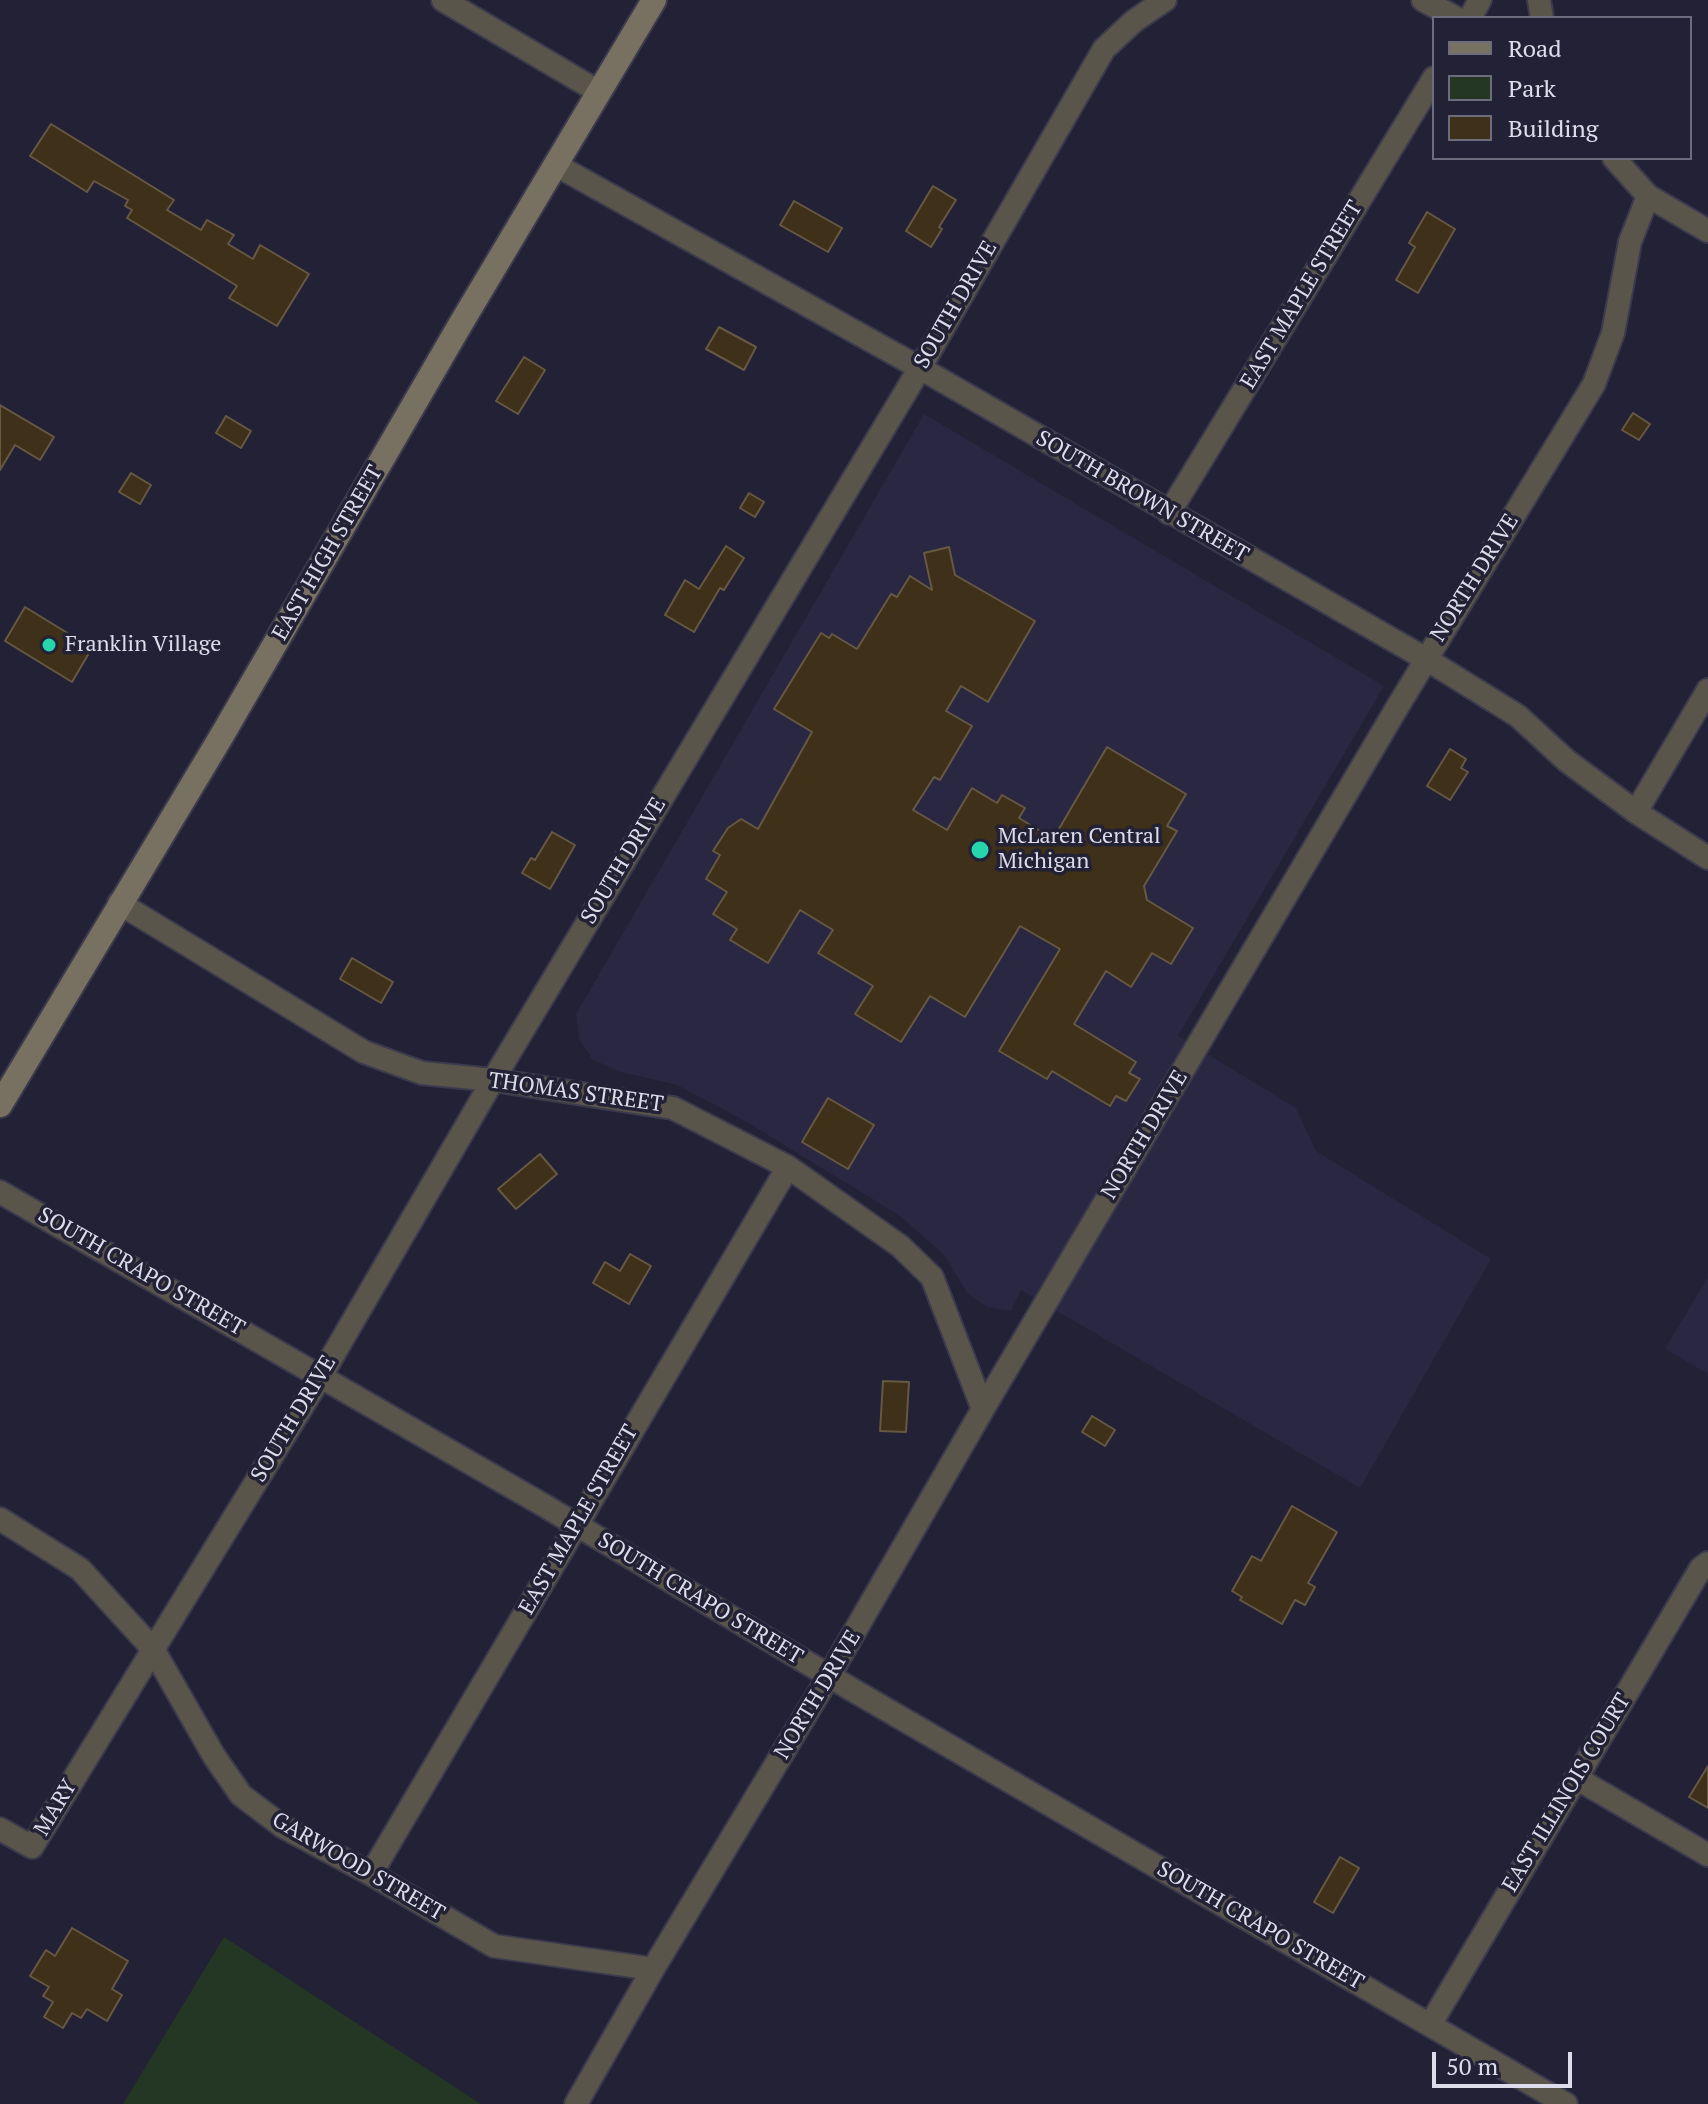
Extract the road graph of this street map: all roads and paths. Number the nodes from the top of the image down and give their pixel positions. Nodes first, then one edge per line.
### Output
1 (443, 0) edge
2 (654, 0) edge
3 (1165, 0) edge
4 (1423, 0) edge
5 (1452, 16) edge
6 (1432, 81) edge
7 (599, 92) junction
8 (1616, 160) edge
9 (556, 165) junction
10 (1648, 196) junction
11 (1708, 231) edge
12 (920, 368) junction
13 (1169, 513) junction
14 (1426, 659) junction
15 (1708, 690) edge
16 (1636, 812) junction
17 (1708, 858) edge
18 (119, 903) junction
19 (493, 1080) junction
20 (0, 1105) edge
21 (788, 1167) junction
22 (0, 1192) edge
23 (321, 1376) junction
24 (983, 1409) junction
25 (0, 1519) edge
26 (577, 1525) junction
27 (1708, 1563) edge
28 (153, 1649) junction
29 (829, 1676) junction
30 (99, 1737) joint
31 (1576, 1778) junction
32 (0, 1829) edge
33 (1708, 1855) edge
34 (371, 1874) junction
35 (653, 1969) junction
36 (1430, 2025) junction
37 (576, 2104) edge
38 (1566, 2104) edge

1 - 7 street
2 - 7 street, EAST HIGH STREET
3 - 12 street, SOUTH DRIVE
4 - 5 street
6 - 13 street, EAST MAPLE STREET
7 - 9 street, EAST HIGH STREET
8 - 10 street
9 - 12 street, SOUTH BROWN STREET
9 - 18 street, EAST HIGH STREET
10 - 11 street
10 - 14 street, NORTH DRIVE
12 - 13 street, SOUTH BROWN STREET
12 - 19 street, SOUTH DRIVE
13 - 14 street, SOUTH BROWN STREET
14 - 16 street, SOUTH BROWN STREET
14 - 24 street, NORTH DRIVE
15 - 16 street
16 - 17 street, SOUTH BROWN STREET
18 - 19 street, THOMAS STREET
18 - 20 street, EAST HIGH STREET
19 - 21 street, THOMAS STREET
19 - 23 street, SOUTH DRIVE
21 - 24 street, THOMAS STREET
21 - 26 street, EAST MAPLE STREET
22 - 23 street, SOUTH CRAPO STREET
23 - 26 street, SOUTH CRAPO STREET
23 - 28 street, SOUTH DRIVE
24 - 29 street, NORTH DRIVE
25 - 28 street, GARWOOD STREET
26 - 29 street, SOUTH CRAPO STREET
26 - 34 street, EAST MAPLE STREET
27 - 31 street, EAST ILLINOIS COURT
28 - 30 street, SOUTH DRIVE
28 - 34 street, GARWOOD STREET
29 - 35 street, NORTH DRIVE
29 - 36 street, SOUTH CRAPO STREET
30 - 32 street, MARY
31 - 33 street
31 - 36 street, EAST ILLINOIS COURT
34 - 35 street, GARWOOD STREET
35 - 37 street, NORTH DRIVE
36 - 38 street, SOUTH CRAPO STREET

